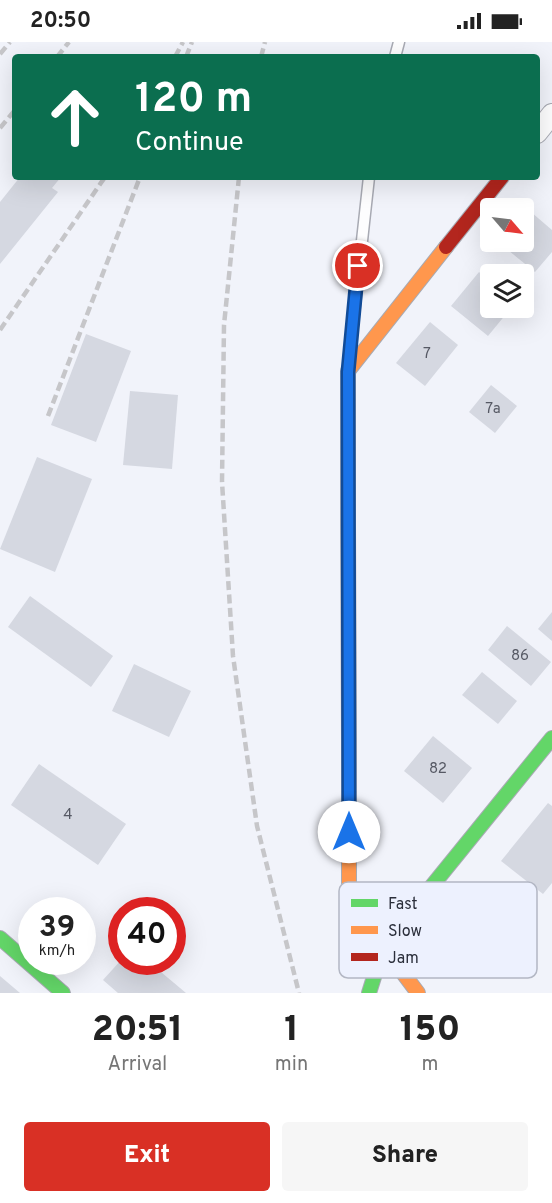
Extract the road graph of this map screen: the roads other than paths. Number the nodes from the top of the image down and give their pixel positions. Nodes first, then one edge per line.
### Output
1 (552, 114) edge
2 (540, 129) edge
3 (369, 180) edge
4 (500, 180) edge
5 (348, 372) junction
6 (552, 738) edge
7 (349, 882) edge
8 (435, 882) edge
9 (0, 938) edge
10 (374, 978) edge
11 (407, 978) edge
12 (63, 993) edge
13 (369, 993) edge
14 (418, 993) edge

1 - 2 street
3 - 5 lane
4 - 5 street
5 - 7 street
6 - 8 street
9 - 12 street
10 - 13 street
11 - 14 street

